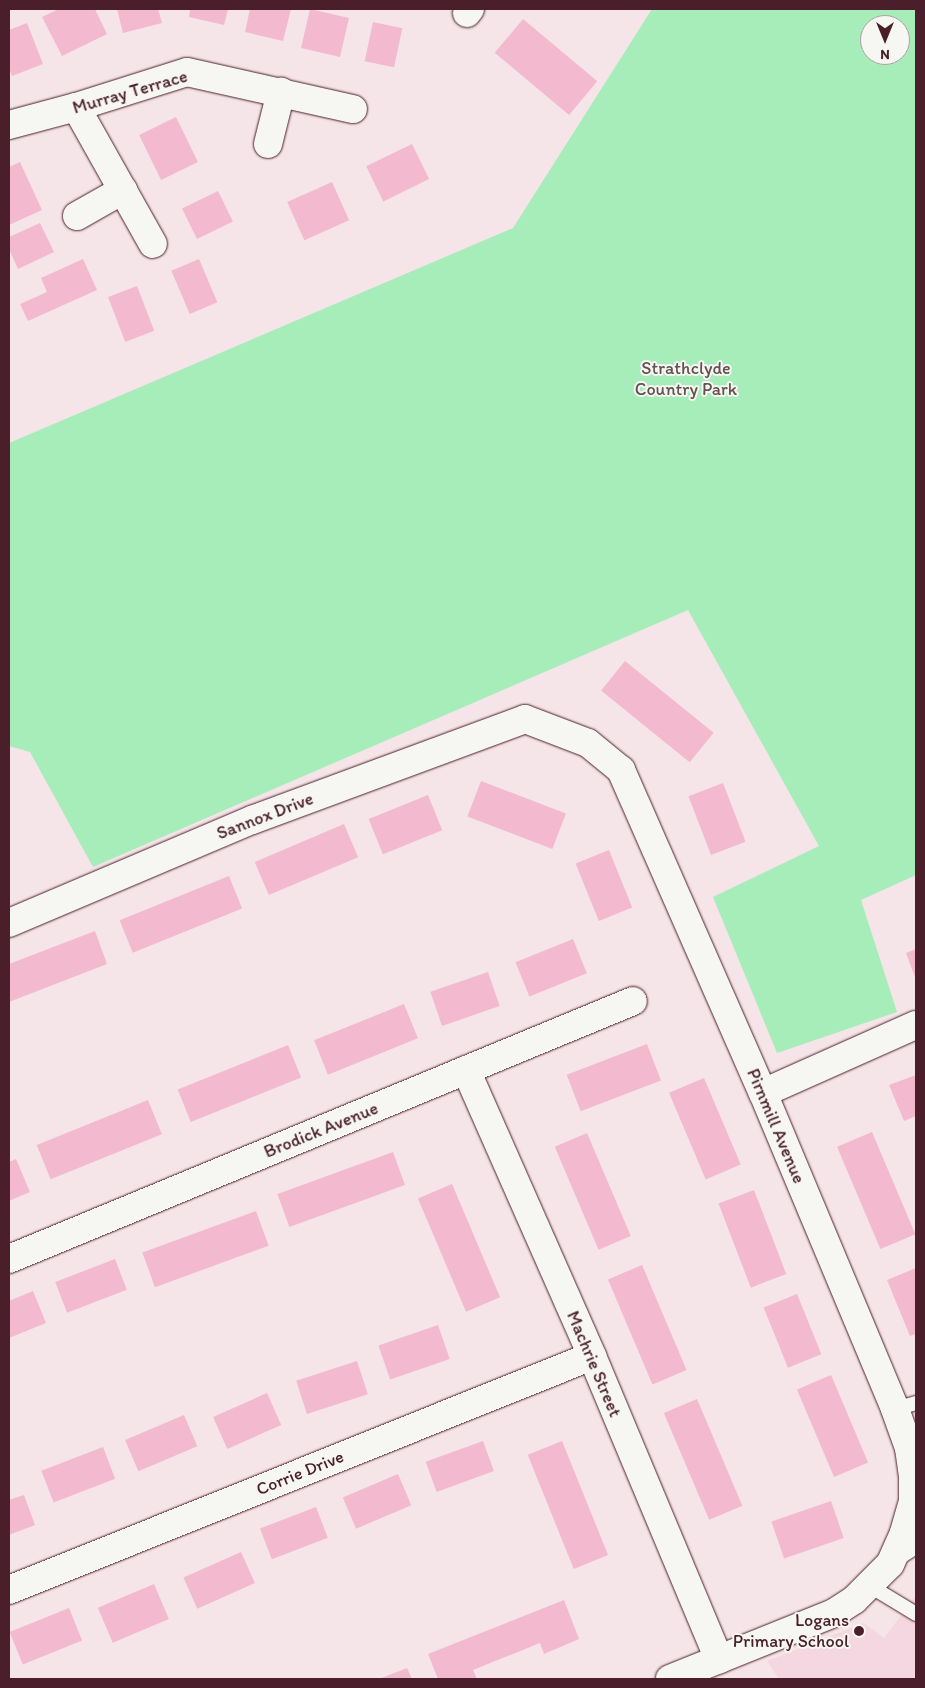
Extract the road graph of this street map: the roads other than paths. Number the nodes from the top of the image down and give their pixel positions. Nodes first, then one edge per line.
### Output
1 (281, 92) junction
2 (76, 107) junction
3 (353, 109) dead end
4 (9, 125) edge
5 (268, 144) dead end
6 (123, 190) junction
7 (77, 216) dead end
8 (153, 244) dead end
9 (525, 719) joint
10 (9, 923) edge
11 (633, 1001) dead end
12 (916, 1025) edge
13 (466, 1070) junction
14 (763, 1093) junction
15 (9, 1258) edge
16 (592, 1356) junction
17 (906, 1406) edge
18 (916, 1548) edge
19 (890, 1564) junction
20 (870, 1586) junction
21 (9, 1590) edge
22 (916, 1614) edge
23 (719, 1660) junction
24 (670, 1679) edge

1 - 2 street, Murray Terrace
1 - 3 street, Murray Terrace
1 - 5 street
2 - 4 street, Murray Terrace
2 - 6 street
6 - 7 street
6 - 8 street
9 - 10 street, Sannox Drive
9 - 14 street, Pirnmill Avenue
11 - 13 street, Brodick Avenue
12 - 14 street
13 - 15 street, Brodick Avenue
13 - 16 street, Machrie Street
14 - 17 street, Pirnmill Avenue
16 - 21 street, Corrie Drive
16 - 23 street, Machrie Street
17 - 19 street, Pirnmill Avenue
18 - 19 lane
19 - 20 street, Pirnmill Avenue
20 - 22 lane
20 - 23 street, Pirnmill Avenue
23 - 24 street, Pirnmill Avenue

